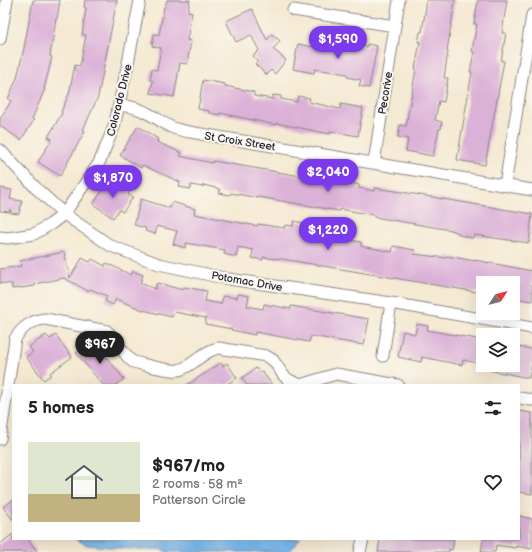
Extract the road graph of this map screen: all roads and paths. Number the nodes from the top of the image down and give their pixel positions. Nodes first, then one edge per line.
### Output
1 (7, 0) edge
2 (140, 0) edge
3 (399, 0) edge
4 (293, 10) dead end
5 (532, 15) edge
6 (395, 26) junction
7 (0, 40) edge
8 (119, 105) junction
9 (0, 150) edge
10 (374, 163) junction
11 (504, 185) junction
12 (532, 190) edge
13 (64, 214) junction
14 (0, 237) edge
15 (391, 303) junction
16 (532, 328) edge
17 (383, 356) dead end
18 (392, 384) edge
19 (520, 398) edge
20 (532, 400) edge
21 (0, 439) edge
22 (363, 540) edge
23 (360, 552) edge

1 - 7 street
2 - 8 street, Colorado Drive
3 - 6 street, Pecorive
4 - 6 street
5 - 11 street
6 - 10 street, Pecorive
8 - 10 street, St Croix Street
8 - 13 street, Colorado Drive
9 - 13 street, Potomac Drive
10 - 11 street, St Croix Street
11 - 12 street, St Croix Street
13 - 14 street, Colorado Drive
13 - 15 street, Potomac Drive
15 - 16 street, Potomac Drive
15 - 17 street
18 - 21 street
19 - 20 street
22 - 23 street

